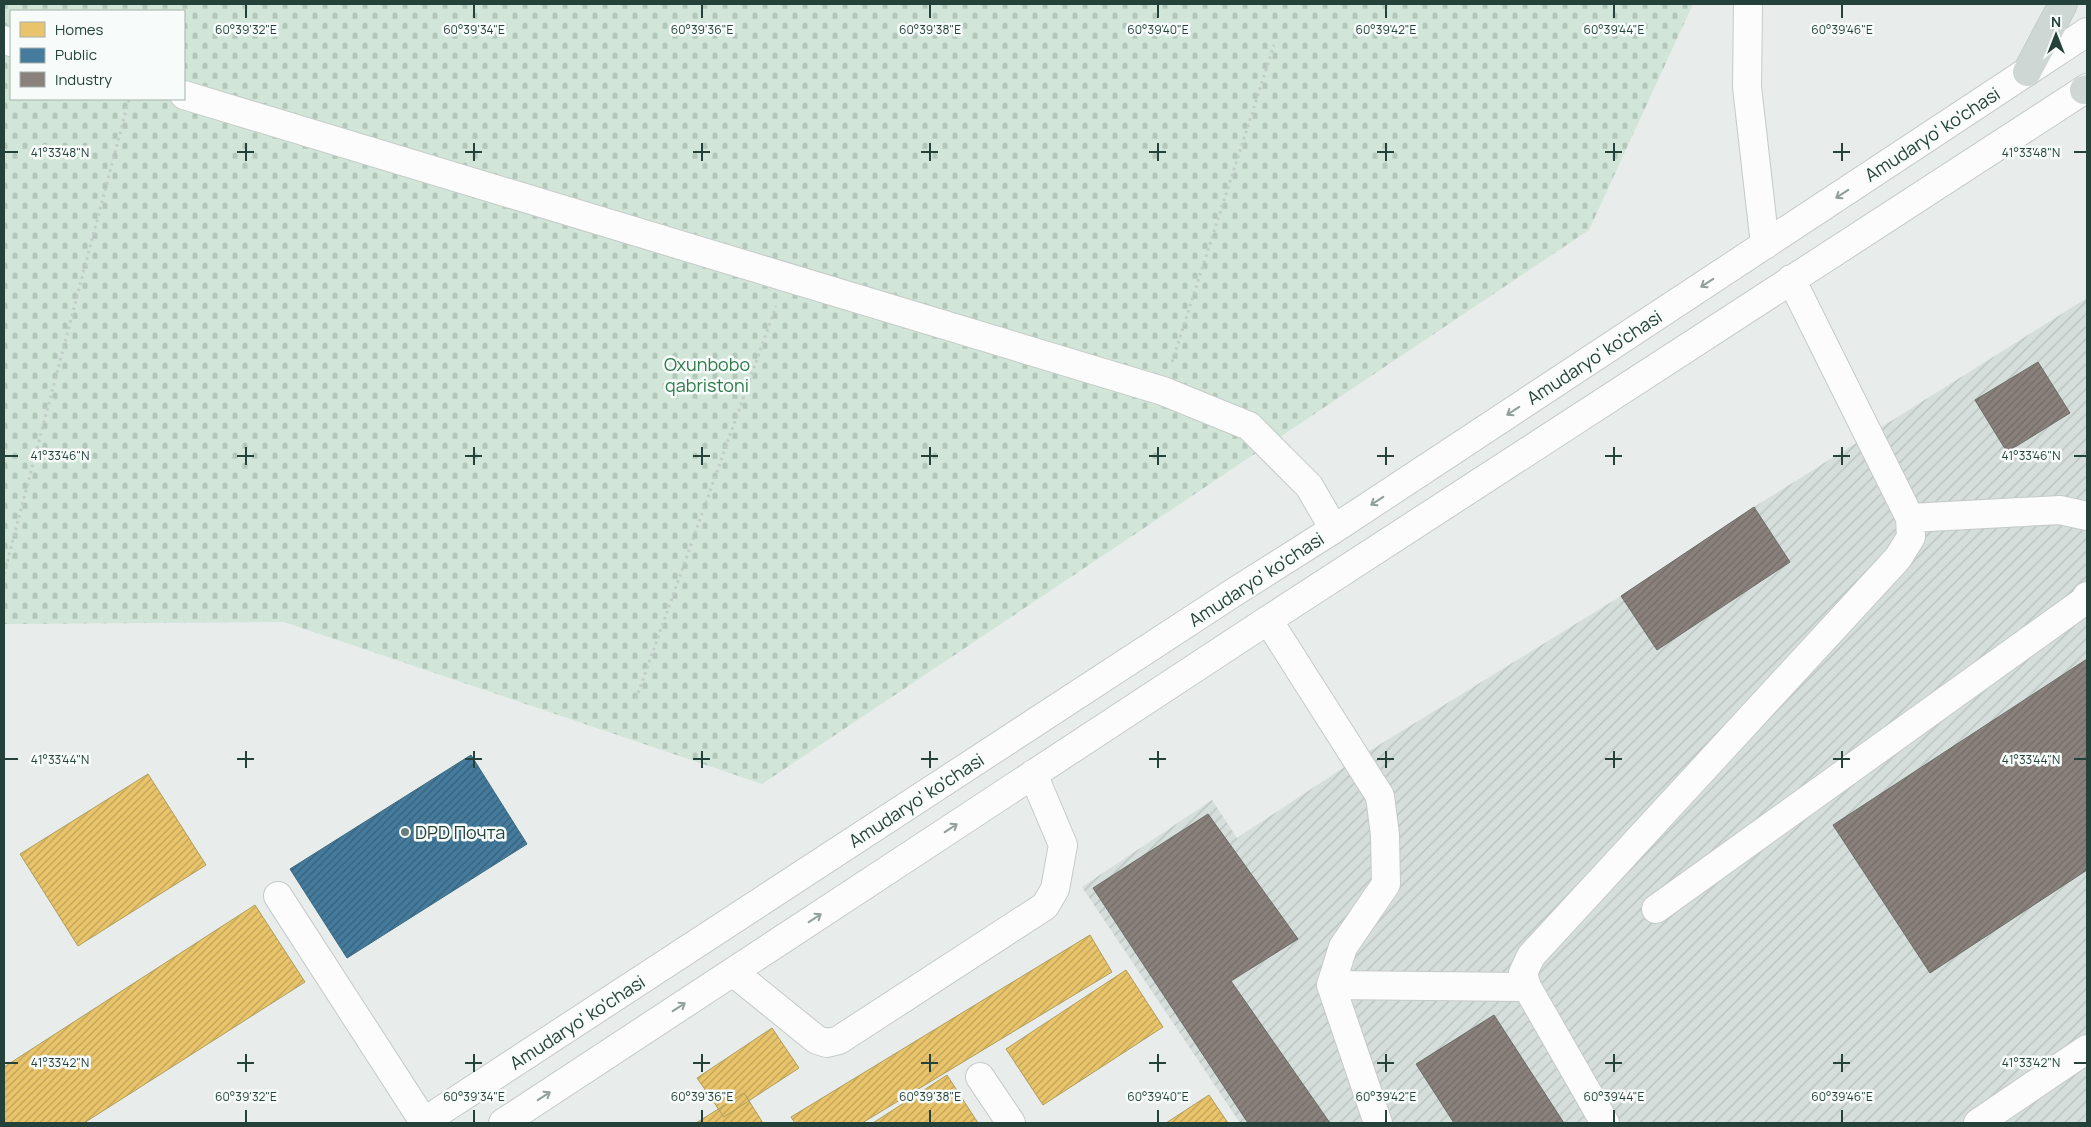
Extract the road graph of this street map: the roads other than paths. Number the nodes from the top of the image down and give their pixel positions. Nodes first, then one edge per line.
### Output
1 (1748, 4) edge
2 (2064, 4) edge
3 (2087, 32) edge
4 (2027, 72) junction
5 (2086, 89) edge
6 (185, 95) edge
7 (1765, 245) junction
8 (1791, 279) junction
9 (2087, 516) edge
10 (1910, 518) junction
11 (1334, 529) junction
12 (2087, 596) edge
13 (1268, 620) junction
14 (1033, 774) junction
15 (278, 896) dead end
16 (1656, 909) dead end
17 (733, 972) junction
18 (1331, 985) junction
19 (1527, 987) junction
20 (2087, 1050) edge
21 (980, 1077) dead end
22 (514, 1120) edge
23 (423, 1122) edge
24 (1011, 1123) edge
25 (1378, 1123) edge
26 (1605, 1123) edge
27 (1978, 1123) edge

1 - 7 street
2 - 4 main road
3 - 4 street, Amudaryo' ko'chasi
4 -> 7 street, Amudaryo' ko'chasi
5 - 8 street
6 - 11 street
7 -> 11 street, Amudaryo' ko'chasi
8 - 10 street
8 - 13 street
9 - 10 street
10 - 19 street
11 - 23 street, Amudaryo' ko'chasi
12 - 16 street
13 - 14 street
13 - 18 street
17 -> 14 street
14 - 17 street
15 - 23 street
22 -> 17 street
18 - 19 street
18 - 25 street
19 - 26 street
20 - 27 street
21 - 24 street

